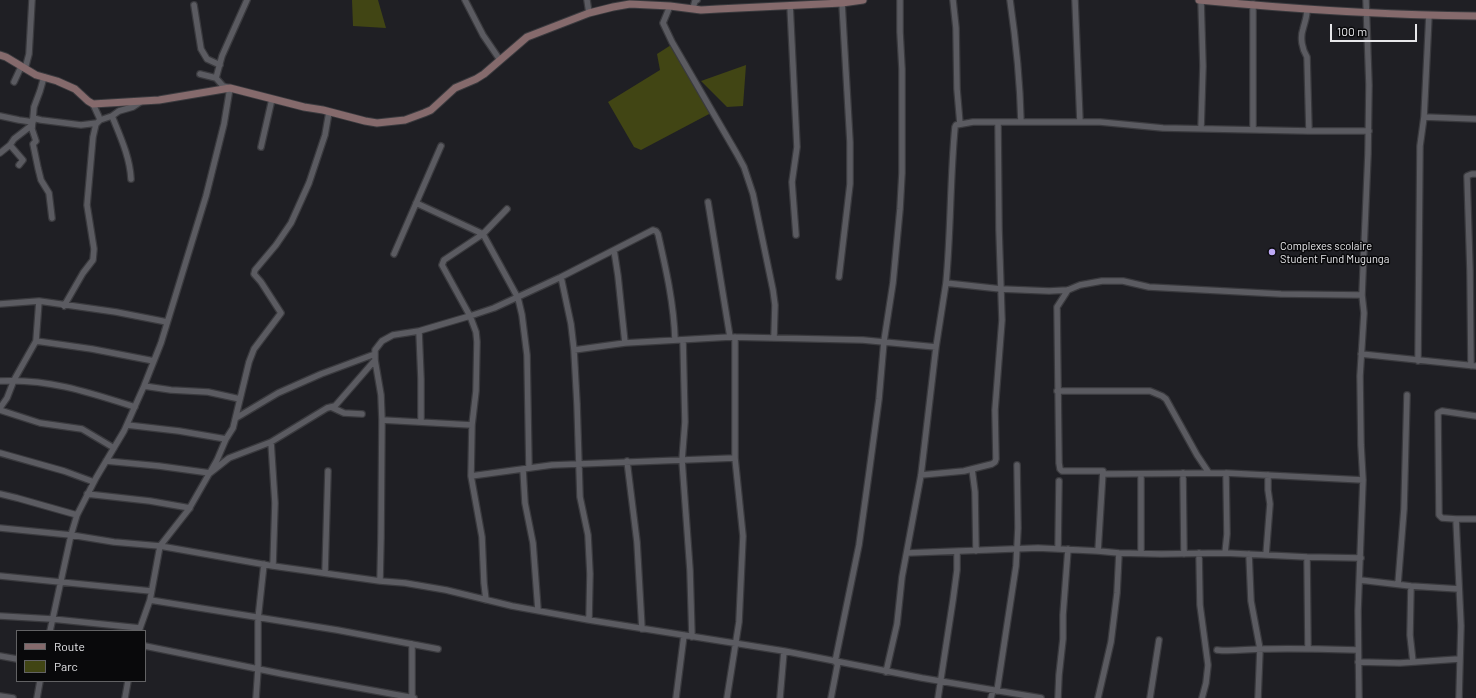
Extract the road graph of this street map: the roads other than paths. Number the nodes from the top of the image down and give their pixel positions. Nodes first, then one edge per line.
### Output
1 (32, 0) edge
2 (247, 0) edge
3 (465, 0) edge
4 (587, 0) edge
5 (863, 0) edge
6 (900, 0) edge
7 (953, 0) edge
8 (1010, 0) edge
9 (1075, 0) edge
10 (1200, 0) edge
11 (1366, 0) edge
12 (1223, 1) edge
13 (695, 2) edge
14 (842, 2) junction
15 (1254, 4) junction
16 (194, 5) dead end
17 (790, 5) junction
18 (670, 6) junction
19 (1307, 10) junction
20 (1366, 12) junction
21 (590, 14) junction
22 (1428, 15) junction
23 (1476, 16) edge
24 (0, 55) edge
25 (500, 60) junction
26 (220, 65) junction
27 (23, 68) junction
28 (200, 74) dead end
29 (44, 77) junction
30 (216, 78) junction
31 (14, 82) dead end
32 (230, 88) junction
33 (272, 99) junction
34 (142, 101) junction
35 (93, 104) junction
36 (329, 112) junction
37 (0, 116) edge
38 (112, 116) junction
39 (1424, 117) junction
40 (1476, 119) edge
41 (33, 122) junction
42 (99, 122) junction
43 (998, 122) junction
44 (1021, 122) junction
45 (1080, 122) junction
46 (960, 124) junction
47 (1202, 129) junction
48 (1253, 130) junction
49 (1310, 131) junction
50 (1369, 131) junction
51 (10, 145) junction
52 (441, 146) dead end
53 (262, 148) dead end
54 (0, 153) edge
55 (20, 165) dead end
56 (1476, 174) edge
57 (131, 179) dead end
58 (708, 202) dead end
59 (416, 204) junction
60 (507, 209) dead end
61 (52, 218) dead end
62 (483, 234) junction
63 (796, 235) dead end
64 (614, 250) junction
65 (394, 254) dead end
66 (561, 277) junction
67 (839, 277) dead end
68 (946, 283) junction
69 (1001, 289) junction
70 (1068, 290) junction
71 (1362, 294) junction
72 (518, 298) junction
73 (39, 301) junction
74 (0, 304) edge
75 (64, 306) junction
76 (470, 316) junction
77 (167, 322) junction
78 (419, 331) junction
79 (732, 337) junction
80 (774, 338) junction
81 (675, 340) junction
82 (682, 340) junction
83 (884, 341) junction
84 (36, 342) junction
85 (625, 343) junction
86 (936, 347) junction
87 (574, 350) junction
88 (1361, 354) junction
89 (375, 357) junction
90 (1418, 361) junction
91 (154, 362) junction
92 (1474, 366) edge
93 (14, 380) junction
94 (0, 381) edge
95 (144, 386) junction
96 (1057, 391) junction
97 (1407, 395) dead end
98 (240, 399) junction
99 (135, 407) junction
100 (331, 407) junction
101 (0, 409) edge
102 (362, 414) dead end
103 (1476, 416) edge
104 (236, 418) junction
105 (382, 420) junction
106 (421, 422) junction
107 (127, 425) junction
108 (472, 425) junction
109 (226, 439) junction
110 (271, 442) junction
111 (114, 448) junction
112 (0, 453) edge
113 (735, 458) junction
114 (682, 460) junction
115 (106, 461) junction
116 (627, 461) junction
117 (579, 463) junction
118 (1017, 465) dead end
119 (530, 468) junction
120 (523, 469) junction
121 (972, 469) junction
122 (328, 471) dead end
123 (210, 473) junction
124 (1183, 473) junction
125 (1209, 473) junction
126 (1226, 473) junction
127 (1103, 474) junction
128 (1141, 474) junction
129 (921, 475) junction
130 (1268, 475) junction
131 (472, 476) junction
132 (1363, 480) junction
133 (1059, 481) dead end
134 (94, 482) junction
135 (0, 494) edge
136 (87, 494) junction
137 (190, 508) junction
138 (77, 515) junction
139 (1456, 519) junction
140 (1476, 519) edge
141 (0, 528) edge
142 (71, 535) junction
143 (160, 546) junction
144 (1017, 549) junction
145 (1058, 549) junction
146 (1068, 549) junction
147 (1098, 550) junction
148 (976, 551) junction
149 (957, 552) junction
150 (907, 553) junction
151 (1119, 553) junction
152 (1141, 553) junction
153 (1199, 553) junction
154 (1225, 553) junction
155 (1184, 554) junction
156 (1249, 554) junction
157 (1266, 555) junction
158 (1307, 558) junction
159 (1361, 558) junction
160 (264, 564) junction
161 (273, 566) junction
162 (324, 573) junction
163 (0, 576) edge
164 (1360, 580) junction
165 (380, 581) junction
166 (61, 582) junction
167 (1398, 584) junction
168 (1412, 586) junction
169 (1459, 589) junction
170 (151, 591) junction
171 (150, 600) junction
172 (486, 600) junction
173 (538, 610) junction
174 (0, 616) edge
175 (258, 618) junction
176 (52, 619) junction
177 (589, 620) junction
178 (642, 629) junction
179 (50, 630) edge
180 (140, 630) edge
181 (684, 635) junction
182 (692, 637) junction
183 (1159, 640) dead end
184 (412, 644) junction
185 (735, 644) junction
186 (146, 646) edge
187 (1308, 648) junction
188 (438, 649) dead end
189 (1260, 649) junction
190 (1217, 650) dead end
191 (1358, 650) junction
192 (784, 652) junction
193 (0, 656) edge
194 (16, 659) edge
195 (1459, 659) junction
196 (837, 662) junction
197 (1358, 662) junction
198 (1413, 662) junction
199 (258, 669) junction
200 (886, 672) junction
201 (40, 682) edge
202 (128, 682) edge
203 (941, 682) junction
204 (995, 690) junction
205 (0, 696) edge
206 (13, 698) edge
207 (37, 698) edge
208 (125, 698) edge
209 (256, 698) edge
210 (413, 698) edge
211 (676, 698) edge
212 (727, 698) edge
213 (780, 698) edge
214 (831, 698) edge
215 (938, 698) edge
216 (991, 698) edge
217 (1041, 698) edge
218 (1058, 698) edge
219 (1098, 698) edge
220 (1150, 698) edge
221 (1202, 698) edge
222 (1258, 698) edge
223 (1358, 698) edge
224 (1459, 698) edge

1 - 27 street
2 - 26 street
3 - 25 street
4 - 21 street
5 - 14 street
6 - 83 street
7 - 46 street
8 - 44 street
9 - 45 street
10 - 12 street
10 - 47 street
11 - 20 street
12 - 15 street
13 - 17 street
13 - 18 street
14 - 17 street
14 - 67 street
15 - 19 street
15 - 48 street
16 - 26 street
17 - 63 street
18 - 21 street
18 - 80 street
19 - 20 street
19 - 49 street
20 - 22 street
20 - 50 street
21 - 25 street
22 - 23 street
22 - 39 street
24 - 27 street
25 - 36 street
26 - 30 street
27 - 29 street
27 - 31 street
28 - 30 street
29 - 35 street
29 - 41 street
30 - 32 street
32 - 33 street
32 - 34 street
32 - 77 street
33 - 36 street
33 - 53 street
34 - 35 street
34 - 38 street
35 - 42 street
36 - 98 street
37 - 41 street
38 - 42 street
38 - 57 street
39 - 40 street
39 - 90 street
41 - 42 street
41 - 51 street
41 - 61 street
42 - 75 street
43 - 44 street
43 - 46 street
43 - 69 street
44 - 45 street
45 - 47 street
46 - 68 street
47 - 48 street
48 - 49 street
49 - 50 street
50 - 71 street
51 - 54 street
51 - 55 street
52 - 59 street
56 - 92 street
58 - 79 street
59 - 62 street
59 - 65 street
60 - 62 street
62 - 72 street
62 - 76 street
64 - 66 street
64 - 81 street
64 - 85 street
66 - 72 street
66 - 87 street
68 - 69 street
68 - 86 street
69 - 70 street
69 - 121 street
70 - 71 street
70 - 96 street
71 - 88 street
72 - 76 street
72 - 119 street
73 - 74 street
73 - 75 street
73 - 84 street
75 - 77 street
76 - 78 street
76 - 108 street
77 - 91 street
78 - 89 street
78 - 106 street
79 - 80 street
79 - 82 street
79 - 113 street
80 - 83 street
81 - 82 street
81 - 85 street
82 - 114 street
83 - 86 street
83 - 196 street
84 - 91 street
84 - 93 street
85 - 87 street
86 - 129 street
87 - 117 street
88 - 90 street
88 - 132 street
89 - 100 street
89 - 104 street
89 - 105 street
90 - 92 street
91 - 95 street
93 - 94 street
93 - 99 street
93 - 101 street
95 - 98 street
95 - 99 street
96 - 125 street
96 - 127 street
97 - 167 street
98 - 104 street
99 - 107 street
100 - 102 street
100 - 110 street
101 - 111 street
103 - 139 street
104 - 109 street
105 - 106 street
105 - 165 street
106 - 108 street
107 - 109 street
107 - 111 street
108 - 131 street
109 - 123 street
110 - 123 street
110 - 161 street
111 - 115 street
112 - 134 street
113 - 114 street
113 - 185 street
114 - 116 street
114 - 182 street
115 - 123 street
115 - 134 street
116 - 117 street
116 - 178 street
117 - 119 street
117 - 177 street
118 - 144 street
119 - 120 street
120 - 131 street
120 - 173 street
121 - 129 street
121 - 148 street
122 - 162 street
123 - 137 street
124 - 125 street
124 - 128 street
124 - 155 street
125 - 126 street
126 - 130 street
126 - 154 street
127 - 128 street
127 - 147 street
128 - 152 street
129 - 150 street
130 - 132 street
130 - 157 street
131 - 172 street
132 - 159 street
133 - 145 street
134 - 136 street
135 - 138 street
136 - 137 street
136 - 138 street
137 - 143 street
138 - 142 street
139 - 140 street
139 - 169 street
141 - 142 street
142 - 143 street
142 - 166 street
143 - 160 street
143 - 170 street
144 - 145 street
144 - 148 street
144 - 204 street
145 - 146 street
146 - 147 street
146 - 218 street
147 - 151 street
148 - 149 street
149 - 150 street
149 - 203 street
150 - 200 street
151 - 152 street
151 - 219 street
152 - 155 street
153 - 154 street
153 - 155 street
153 - 221 street
154 - 156 street
156 - 157 street
156 - 189 street
157 - 158 street
158 - 159 street
158 - 187 street
159 - 164 street
160 - 161 street
160 - 175 street
161 - 162 street
162 - 165 street
163 - 166 street
164 - 167 street
164 - 191 street
165 - 172 street
166 - 170 street
166 - 176 street
167 - 168 street
168 - 169 street
168 - 198 street
169 - 195 street
170 - 171 street
171 - 175 street
171 - 180 street
172 - 173 street
173 - 177 street
174 - 176 street
175 - 184 street
175 - 199 street
176 - 179 street
176 - 180 street
177 - 178 street
178 - 181 street
181 - 182 street
181 - 211 street
182 - 185 street
183 - 220 street
184 - 188 street
184 - 210 street
185 - 192 street
185 - 212 street
186 - 199 street
187 - 189 street
187 - 191 street
189 - 190 street
189 - 222 street
191 - 197 street
192 - 196 street
192 - 213 street
193 - 194 street
195 - 198 street
195 - 224 street
196 - 200 street
196 - 214 street
197 - 198 street
197 - 223 street
199 - 209 street
199 - 210 street
200 - 203 street
201 - 207 street
202 - 208 street
203 - 204 street
203 - 215 street
204 - 216 street
204 - 217 street
205 - 206 street

